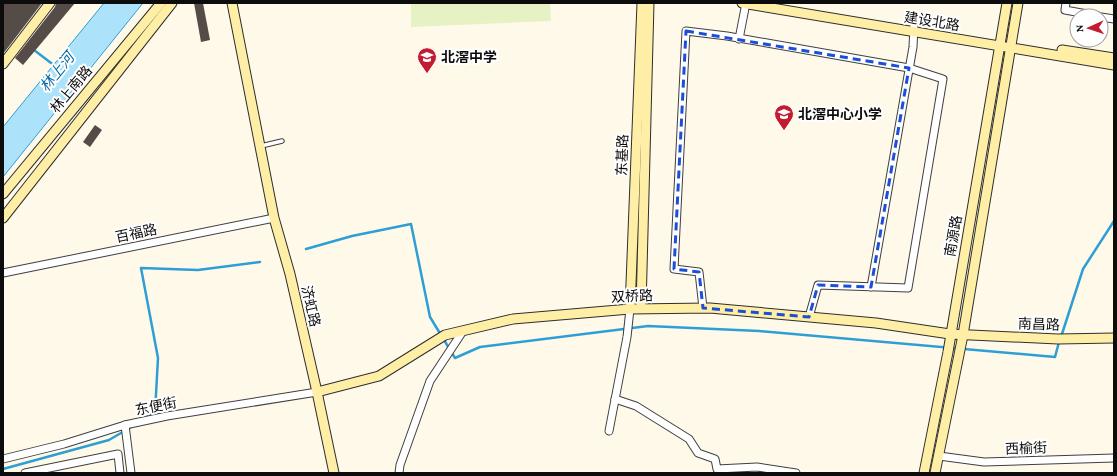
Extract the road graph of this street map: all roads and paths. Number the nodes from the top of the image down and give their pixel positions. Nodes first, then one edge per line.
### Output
1 (50, 3) edge
2 (161, 3) edge
3 (172, 3) edge
4 (226, 3) edge
5 (232, 3) edge
6 (642, 3) edge
7 (649, 3) edge
8 (742, 3) edge
9 (746, 3) edge
10 (779, 3) edge
11 (1007, 3) edge
12 (1018, 3) edge
13 (914, 29) junction
14 (739, 39) junction
15 (1000, 43) junction
16 (1010, 45) junction
17 (1114, 58) edge
18 (3, 64) edge
19 (1114, 65) edge
20 (909, 68) junction
21 (282, 141) dead end
22 (260, 146) junction
23 (3, 194) edge
24 (3, 218) edge
25 (274, 218) junction
26 (3, 273) edge
27 (871, 287) junction
28 (641, 308) junction
29 (703, 308) junction
30 (630, 309) junction
31 (809, 317) junction
32 (463, 331) junction
33 (950, 334) junction
34 (962, 335) junction
35 (1114, 338) edge
36 (317, 392) junction
37 (615, 399) junction
38 (125, 425) junction
39 (609, 432) dead end
40 (938, 456) junction
41 (3, 458) edge
42 (1114, 458) edge
43 (717, 471) edge
44 (26, 473) edge
45 (120, 473) edge
46 (131, 473) edge
47 (334, 473) edge
48 (399, 473) edge
49 (796, 473) edge
50 (924, 473) edge
51 (935, 473) edge

1 - 18 main road
2 - 23 main road, 林上南路
3 - 24 main road
4 - 22 main road, 济虹路
5 - 22 main road, 济虹路
6 - 30 main road, 东基路
7 - 28 main road, 东基路
8 - 9 main road, 建设北路
9 - 13 main road, 建设北路
9 - 14 street
10 - 13 main road, 建设北路
11 - 15 main road, 南源路
12 - 16 main road, 南源路
13 - 15 main road, 建设北路
13 - 20 street
14 - 20 street
14 - 29 street
15 - 16 main road, 建设北路
15 - 33 main road, 南源路
16 - 17 main road
16 - 19 main road
16 - 34 main road, 南源路
20 - 27 street
20 - 27 street
21 - 22 lane
22 - 25 main road, 济虹路
25 - 26 street, 百福路
25 - 36 main road, 济虹路
27 - 31 street
28 - 29 main road, 双桥路
28 - 30 main road, 双桥路
29 - 31 main road, 双桥路
30 - 32 main road, 双桥路
30 - 37 street
31 - 33 main road, 双桥路
32 - 36 main road, 双桥路
32 - 48 street
33 - 34 main road, 双桥路
33 - 50 main road, 南源路
34 - 35 main road, 南昌路
34 - 40 main road, 南源路
36 - 38 street, 东便街
36 - 47 main road, 济虹路
37 - 39 street
37 - 43 street
38 - 41 street, 东便街
38 - 46 street
40 - 42 street, 西榆街
40 - 51 main road, 南源路
43 - 49 street
44 - 45 street

